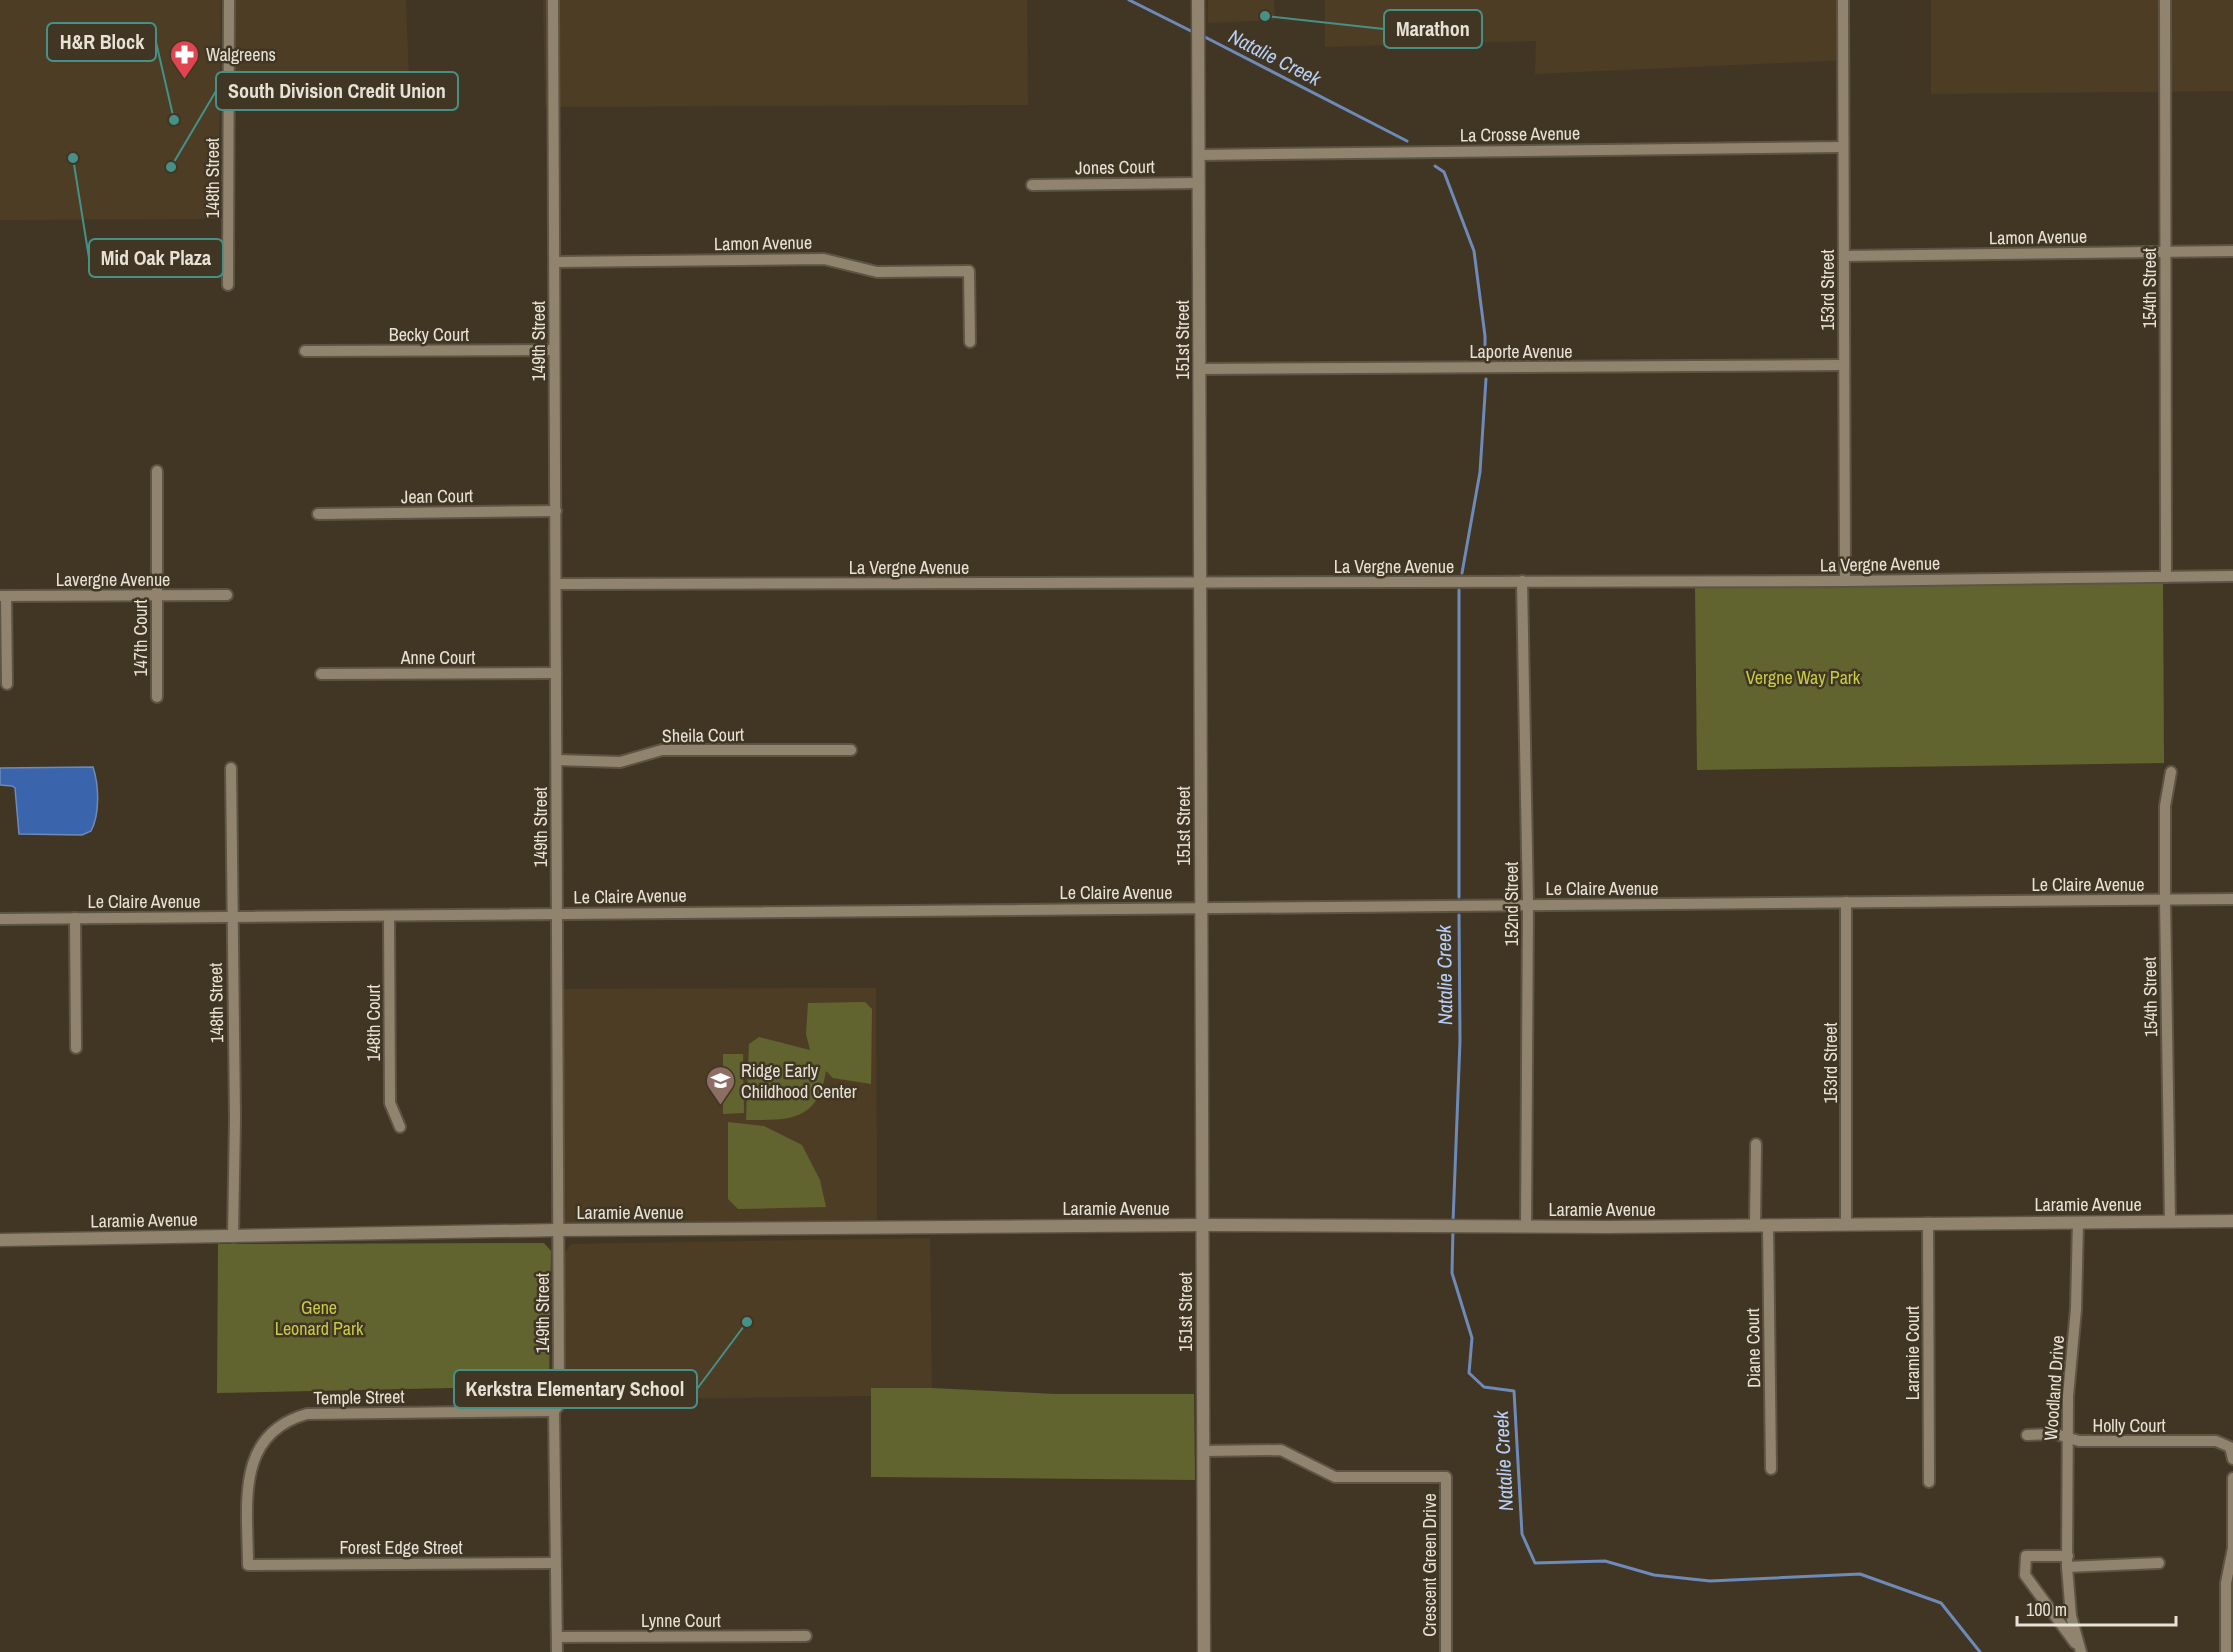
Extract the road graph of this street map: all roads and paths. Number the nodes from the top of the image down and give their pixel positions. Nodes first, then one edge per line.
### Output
1 (229, 0) edge
2 (553, 0) edge
3 (1198, 0) edge
4 (1843, 0) edge
5 (2165, 0) edge
6 (1842, 147) junction
7 (1199, 155) junction
8 (1199, 183) junction
9 (1032, 185) dead end
10 (2233, 251) edge
11 (2165, 252) junction
12 (1844, 256) junction
13 (555, 262) junction
14 (228, 285) dead end
15 (970, 342) dead end
16 (554, 350) junction
17 (305, 351) dead end
18 (1843, 365) junction
19 (1200, 369) junction
20 (157, 471) dead end
21 (556, 511) junction
22 (318, 514) dead end
23 (2233, 576) edge
24 (2166, 577) junction
25 (1522, 581) junction
26 (1845, 581) junction
27 (556, 584) junction
28 (1200, 584) junction
29 (227, 595) dead end
30 (3, 596) edge
31 (156, 596) junction
32 (556, 673) junction
33 (321, 674) dead end
34 (7, 684) dead end
35 (157, 697) dead end
36 (851, 750) dead end
37 (557, 760) junction
38 (231, 768) dead end
39 (2171, 772) dead end
40 (2233, 899) edge
41 (2165, 900) junction
42 (1846, 903) junction
43 (1528, 905) junction
44 (1201, 908) junction
45 (557, 914) junction
46 (389, 916) junction
47 (231, 917) junction
48 (75, 918) junction
49 (0, 919) edge
50 (75, 1048) dead end
51 (400, 1127) dead end
52 (1756, 1144) dead end
53 (2170, 1221) junction
54 (2233, 1221) edge
55 (2079, 1222) junction
56 (1928, 1223) junction
57 (1846, 1224) junction
58 (1202, 1225) junction
59 (1761, 1226) junction
60 (1526, 1227) junction
61 (558, 1230) junction
62 (232, 1237) junction
63 (0, 1240) edge
64 (554, 1411) junction
65 (2027, 1436) dead end
66 (2067, 1437) junction
67 (1203, 1451) junction
68 (2233, 1459) edge
69 (1771, 1470) dead end
70 (2233, 1478) edge
71 (1929, 1482) dead end
72 (2067, 1562) junction
73 (554, 1563) junction
74 (2159, 1563) dead end
75 (248, 1565) joint
76 (806, 1636) dead end
77 (557, 1637) junction
78 (2080, 1650) edge
79 (557, 1652) edge
80 (1204, 1652) edge
81 (1446, 1652) edge
82 (2226, 1652) edge

1 - 14 street, 148th Street
2 - 13 street, 149th Street
3 - 7 street, 151st Street
4 - 6 street, 153rd Street
5 - 11 street, 154th Street
6 - 7 street, La Crosse Avenue
6 - 12 street, 153rd Street
7 - 8 street, 151st Street
8 - 9 street, Jones Court
8 - 19 street, 151st Street
10 - 11 street, Lamon Avenue
11 - 12 street, Lamon Avenue
11 - 24 street, 154th Street
12 - 18 street, 153rd Street
13 - 15 street, Lamon Avenue
13 - 16 street, 149th Street
16 - 17 street, Becky Court
16 - 21 street, 149th Street
18 - 19 street, Laporte Avenue
18 - 26 street, 153rd Street
19 - 28 street, 151st Street
20 - 31 street, 147th Court
21 - 22 street, Jean Court
21 - 27 street, 149th Street
23 - 24 street, La Vergne Avenue
24 - 26 street, La Vergne Avenue
25 - 26 street, La Vergne Avenue
25 - 28 street, La Vergne Avenue
25 - 43 street, 152nd Street
27 - 28 street, La Vergne Avenue
27 - 32 street, 149th Street
28 - 44 street, 151st Street
29 - 31 street, Lavergne Avenue
30 - 31 street, Lavergne Avenue
30 - 34 street
31 - 35 street, 147th Court
32 - 33 street, Anne Court
32 - 37 street, 149th Street
36 - 37 street, Sheila Court
37 - 45 street, 149th Street
38 - 47 street, 148th Street
39 - 41 street, 154th Street
40 - 41 street, Le Claire Avenue
41 - 42 street, Le Claire Avenue
41 - 53 street, 154th Street
42 - 43 street, Le Claire Avenue
42 - 57 street, 153rd Street
43 - 44 street, Le Claire Avenue
43 - 60 street, 152nd Street
44 - 45 street, Le Claire Avenue
44 - 58 street, 151st Street
45 - 46 street, Le Claire Avenue
45 - 61 street, 149th Street
46 - 47 street, Le Claire Avenue
46 - 51 street, 148th Court
47 - 48 street, Le Claire Avenue
47 - 62 street, 148th Street
48 - 49 street, Le Claire Avenue
48 - 50 street
52 - 59 street, Diane Court
53 - 54 street, Laramie Avenue
53 - 55 street, Laramie Avenue
55 - 56 street, Laramie Avenue
55 - 66 street, Woodland Drive
56 - 57 street, Laramie Avenue
56 - 71 street, Laramie Court
57 - 59 street, Laramie Avenue
58 - 60 street, Laramie Avenue
58 - 61 street, Laramie Avenue
58 - 67 street, 151st Street
59 - 60 street, Laramie Avenue
59 - 69 street, Diane Court
61 - 62 street, Laramie Avenue
61 - 64 street, 149th Street
62 - 63 street, Laramie Avenue
64 - 73 street, 149th Street
64 - 75 street, Temple Street
65 - 66 street, Holly Court
66 - 68 street, Holly Court
66 - 72 street, Woodland Drive
67 - 80 street, 151st Street
67 - 81 street, Crescent Green Drive
70 - 82 street
72 - 74 street
72 - 78 street, Woodland Drive
72 - 78 street, Woodland Drive
73 - 75 street, Forest Edge Street
73 - 77 street, 149th Street
76 - 77 street, Lynne Court
77 - 79 street, 149th Street

